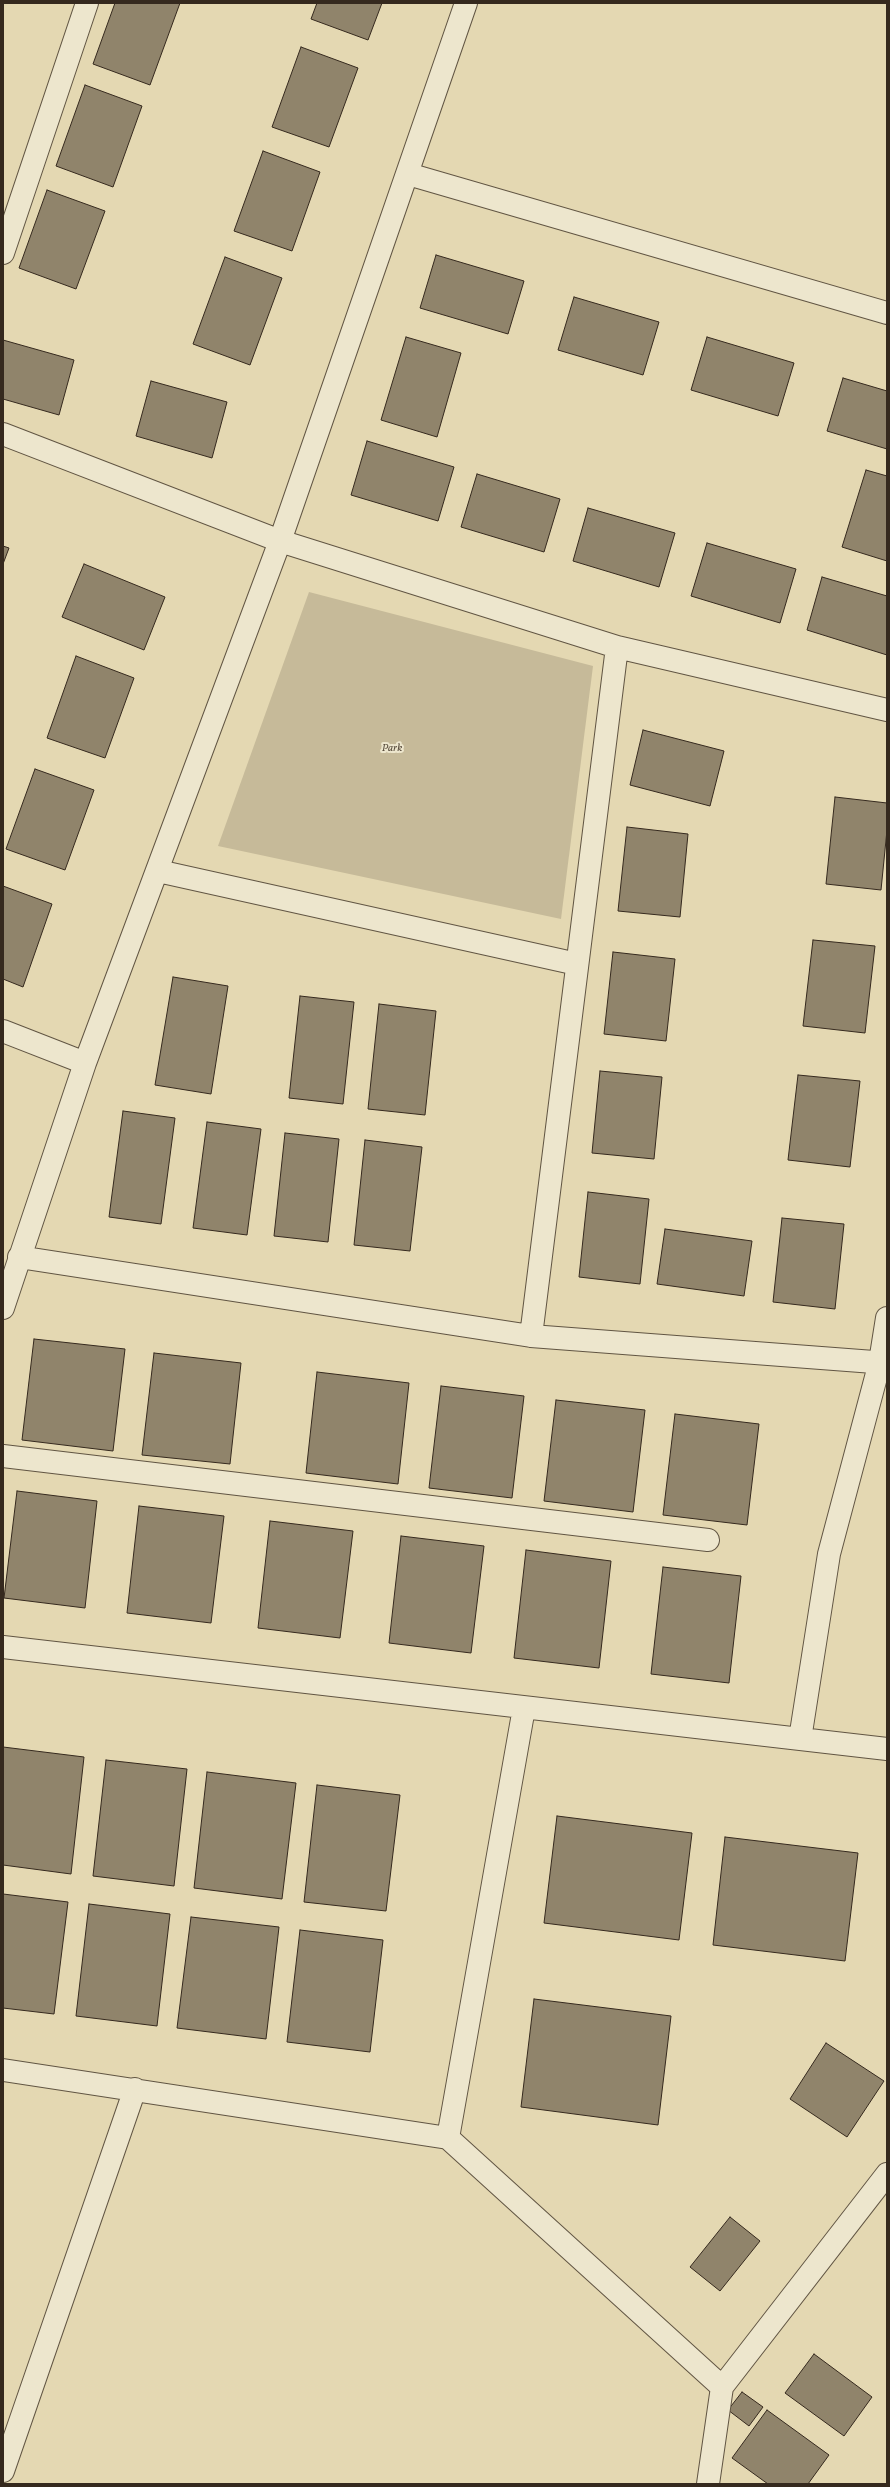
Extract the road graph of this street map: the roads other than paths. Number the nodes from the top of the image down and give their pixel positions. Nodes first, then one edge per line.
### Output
1 (88, 3) edge
2 (466, 3) edge
3 (408, 174) junction
4 (3, 253) edge
5 (887, 313) edge
6 (3, 434) edge
7 (280, 541) junction
8 (617, 647) junction
9 (887, 710) edge
10 (158, 871) junction
11 (577, 964) junction
12 (3, 1031) edge
13 (85, 1063) junction
14 (19, 1257) junction
15 (3, 1308) edge
16 (887, 1318) edge
17 (530, 1336) junction
18 (883, 1362) edge
19 (3, 1456) edge
20 (708, 1540) dead end
21 (3, 1647) edge
22 (524, 1708) junction
23 (800, 1739) junction
24 (887, 1750) edge
25 (3, 2070) edge
26 (135, 2089) junction
27 (448, 2138) junction
28 (887, 2174) edge
29 (722, 2387) junction
30 (3, 2471) edge
31 (708, 2484) edge

1 - 4 street
2 - 3 street
3 - 5 street
3 - 7 street
6 - 7 street
7 - 8 street
7 - 10 street
8 - 9 street
8 - 11 street
10 - 11 street
10 - 13 street
11 - 17 street
12 - 13 street
13 - 14 street
14 - 15 street
14 - 17 street
16 - 18 street
17 - 18 street
18 - 23 street
19 - 20 street
21 - 22 street
22 - 23 street
22 - 27 street
23 - 24 street
25 - 26 street
26 - 27 street
26 - 30 street
27 - 29 street
28 - 29 street
29 - 31 street

